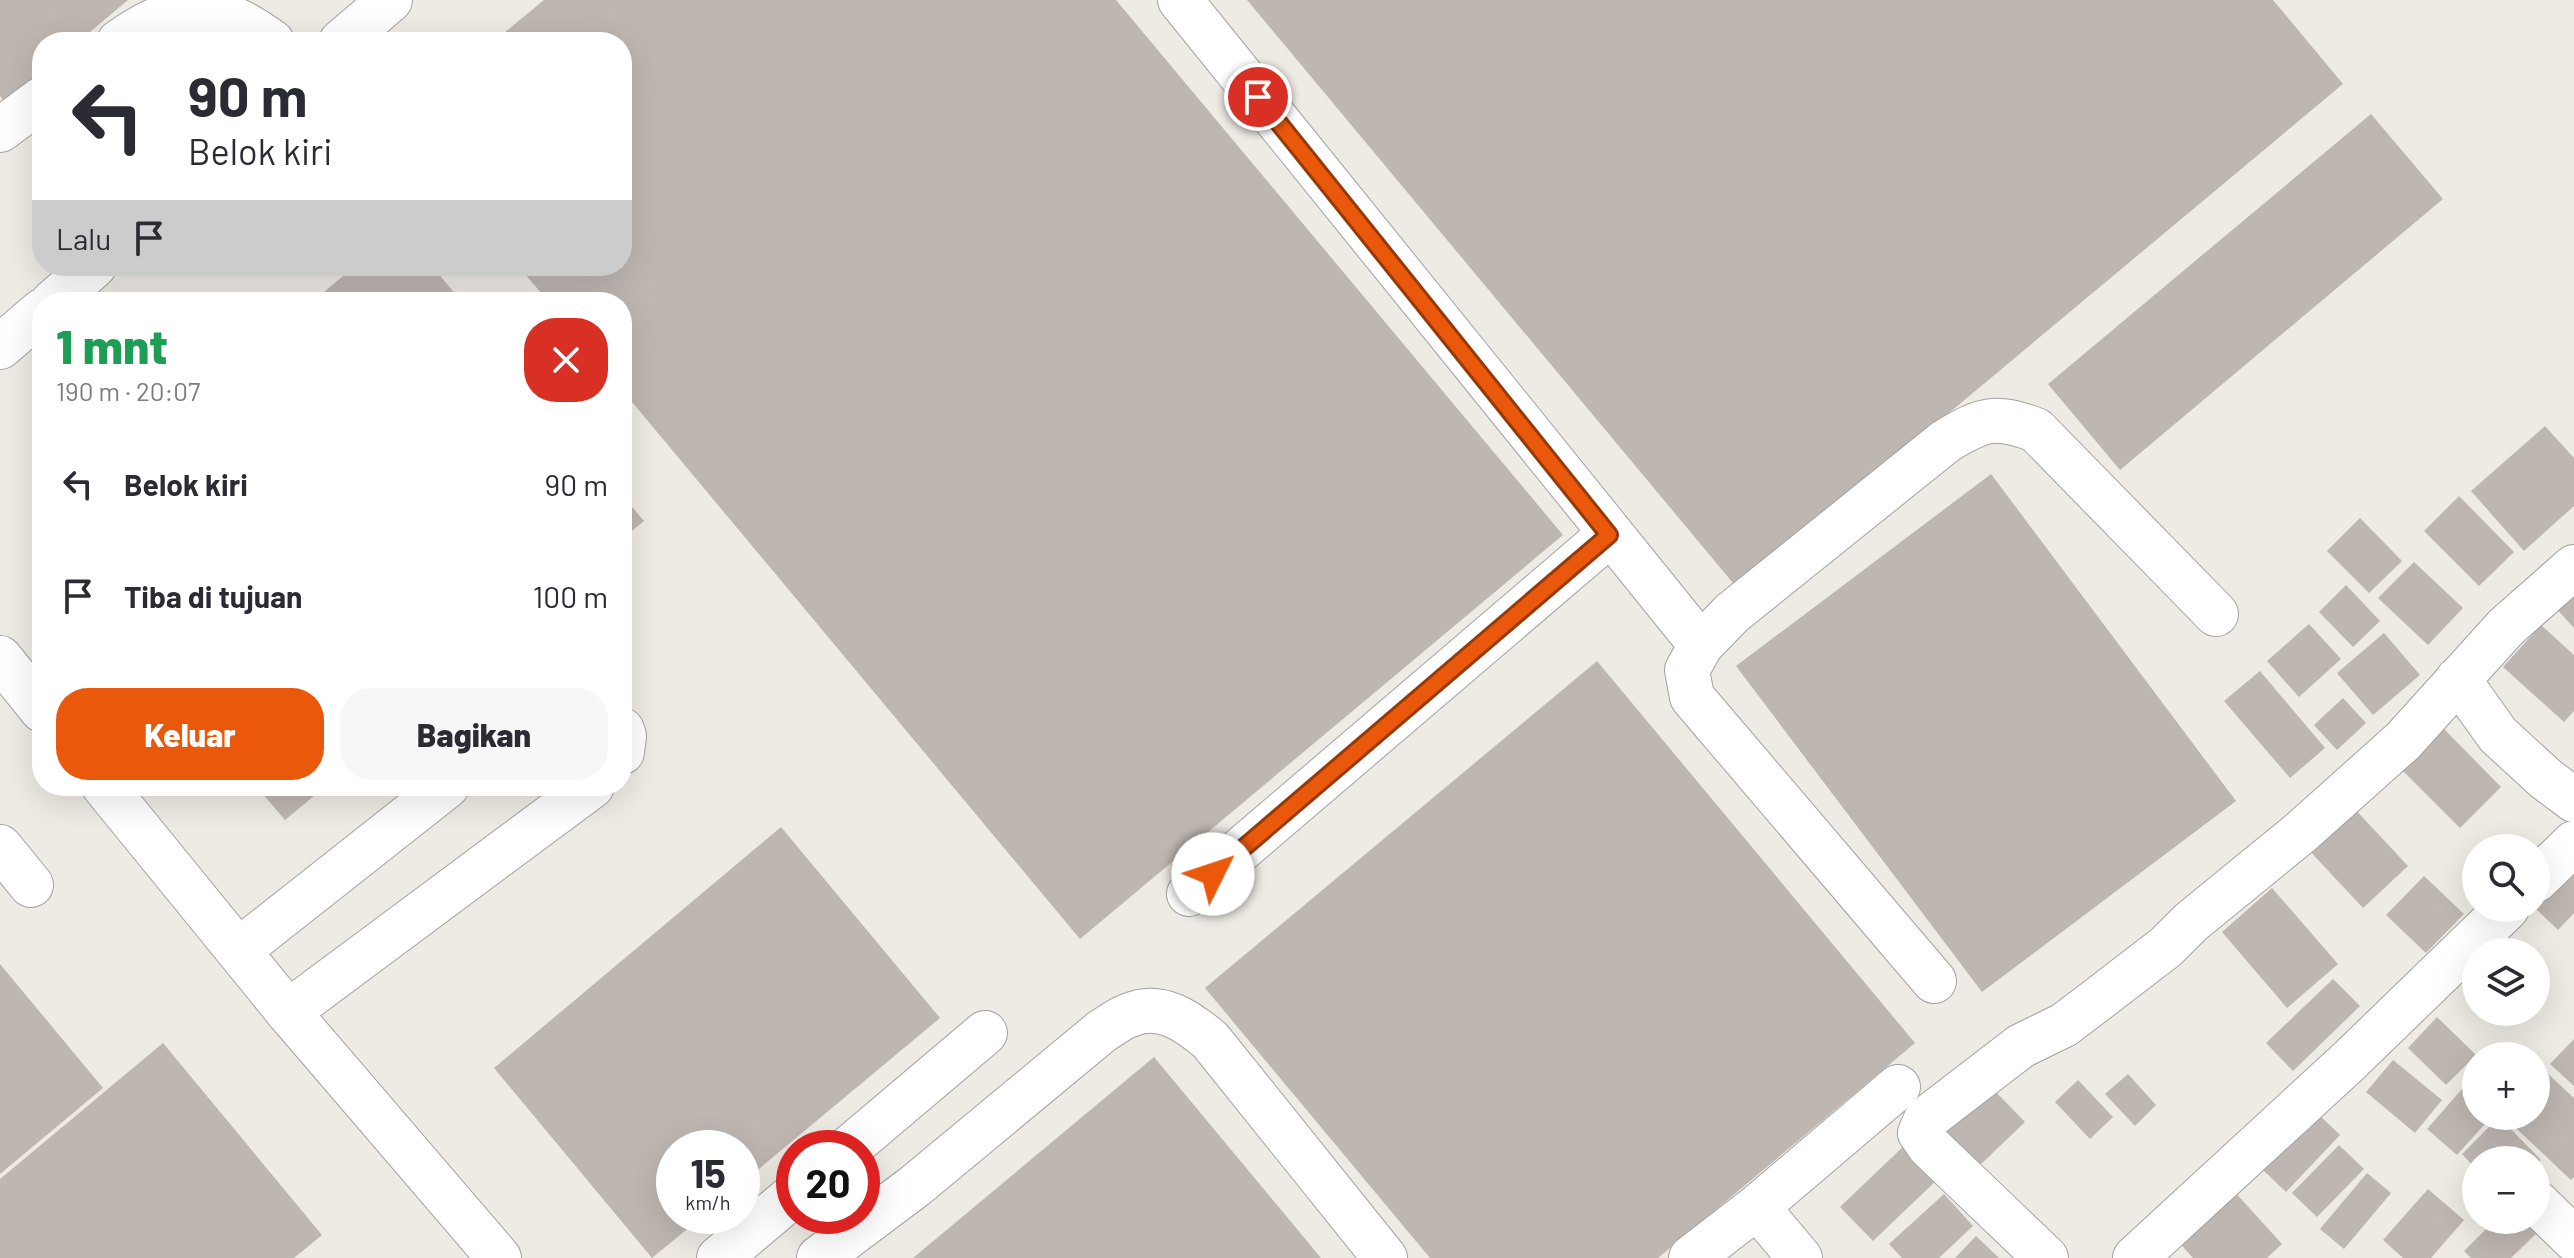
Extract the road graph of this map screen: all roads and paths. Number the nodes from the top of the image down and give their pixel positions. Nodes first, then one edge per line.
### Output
1 (1180, 0) edge
2 (377, 4) edge
3 (134, 32) edge
4 (262, 32) edge
5 (350, 32) edge
6 (32, 106) edge
7 (0, 130) edge
8 (83, 276) edge
9 (64, 292) edge
10 (32, 320) edge
11 (0, 347) edge
12 (1609, 535) junction
13 (2574, 567) edge
14 (2216, 614) dead end
15 (1701, 645) junction
16 (0, 658) edge
17 (2458, 679) junction
18 (32, 698) edge
19 (112, 796) edge
20 (434, 796) edge
21 (579, 796) edge
22 (2574, 800) edge
23 (2574, 843) edge
24 (0, 847) edge
25 (2550, 866) edge
26 (31, 885) dead end
27 (1189, 894) dead end
28 (2493, 922) edge
29 (239, 950) junction
30 (1934, 981) dead end
31 (288, 1012) junction
32 (985, 1033) dead end
33 (1898, 1087) dead end
34 (870, 1130) edge
35 (1757, 1207) junction
36 (776, 1210) edge
37 (2550, 1216) edge
38 (2574, 1239) edge
39 (499, 1258) edge
40 (719, 1258) edge
41 (819, 1258) edge
42 (1385, 1258) edge
43 (1691, 1258) edge
44 (1800, 1258) edge
45 (2046, 1258) edge
46 (2135, 1258) edge

1 - 12 street
2 - 5 street
3 - 4 street
6 - 7 street
8 - 9 street
10 - 11 street
12 - 15 street
12 - 27 street
13 - 17 street
14 - 15 street
15 - 30 street
16 - 18 street
17 - 22 street
17 - 45 street
19 - 29 street
20 - 29 street
21 - 31 street
23 - 25 street
24 - 26 street
28 - 46 street
29 - 31 street
31 - 39 street
32 - 34 street
33 - 35 street
35 - 43 street
35 - 44 street
36 - 40 street
37 - 38 street
41 - 42 street

